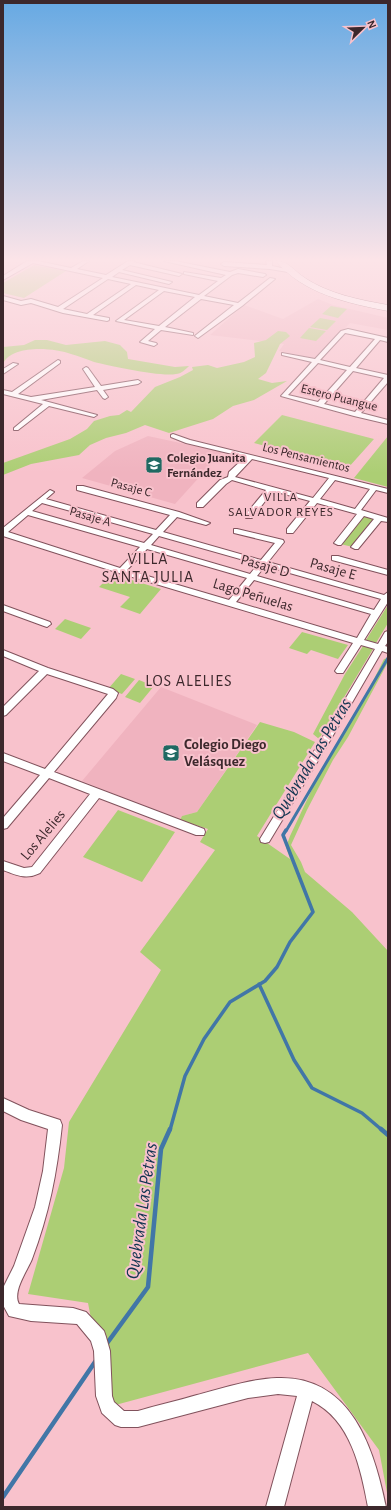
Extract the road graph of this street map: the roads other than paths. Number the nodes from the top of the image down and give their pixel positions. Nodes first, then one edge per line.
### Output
1 (154, 331) edge
2 (174, 331) edge
3 (204, 331) edge
4 (345, 331) edge
5 (347, 331) edge
6 (191, 334) dead end
7 (198, 336) dead end
8 (378, 338) junction
9 (388, 340) edge
10 (154, 344) dead end
11 (284, 354) dead end
12 (58, 362) dead end
13 (316, 362) junction
14 (15, 364) dead end
15 (86, 369) dead end
16 (351, 369) junction
17 (3, 372) edge
18 (388, 378) edge
19 (138, 382) dead end
20 (99, 388) junction
21 (3, 392) edge
22 (14, 394) junction
23 (105, 397) dead end
24 (32, 399) junction
25 (47, 404) junction
26 (319, 405) junction
27 (94, 415) dead end
28 (356, 415) junction
29 (388, 422) edge
30 (16, 429) dead end
31 (173, 436) dead end
32 (250, 456) junction
33 (231, 478) junction
34 (334, 478) junction
35 (80, 488) dead end
36 (375, 488) junction
37 (271, 490) junction
38 (388, 491) edge
39 (50, 492) dead end
40 (41, 500) junction
41 (315, 501) junction
42 (200, 505) dead end
43 (26, 512) junction
44 (359, 513) junction
45 (176, 514) junction
46 (249, 516) dead end
47 (378, 518) junction
48 (388, 520) edge
49 (206, 523) dead end
50 (238, 530) dead end
51 (290, 530) dead end
52 (3, 532) edge
53 (158, 533) junction
54 (338, 543) dead end
55 (146, 546) junction
56 (355, 547) dead end
57 (335, 558) dead end
58 (263, 563) junction
59 (122, 571) junction
60 (388, 573) edge
61 (252, 577) junction
62 (387, 596) edge
63 (232, 603) junction
64 (3, 608) edge
65 (376, 613) junction
66 (47, 624) dead end
67 (388, 634) edge
68 (359, 641) junction
69 (384, 649) edge
70 (3, 653) edge
71 (45, 670) junction
72 (340, 671) dead end
73 (3, 713) edge
74 (3, 757) edge
75 (46, 774) junction
76 (97, 793) junction
77 (3, 825) edge
78 (200, 832) dead end
79 (264, 838) dead end
80 (3, 865) edge
81 (3, 1104) edge
82 (307, 1390) junction
83 (275, 1507) edge
84 (377, 1507) edge

1 - 10 street
2 - 6 street
3 - 7 street
4 - 13 street
5 - 8 street
8 - 9 street
8 - 16 street
11 - 13 street
12 - 22 street
13 - 16 street
13 - 26 street, Estero Puangue
14 - 17 street
15 - 20 street
16 - 18 street
16 - 26 street
18 - 28 street
19 - 20 street
20 - 23 street
20 - 24 street
21 - 22 street
22 - 24 street
24 - 25 street
25 - 27 street
25 - 30 street
26 - 28 street, Estero Puangue
28 - 29 street, Estero Puangue
31 - 32 street, Los Pensamientos
32 - 33 street
32 - 34 street, Los Pensamientos
33 - 37 street
33 - 42 street
34 - 36 street, Los Pensamientos
34 - 41 street
35 - 45 street, Pasaje C
36 - 38 street, Los Pensamientos
36 - 44 street
37 - 41 street
37 - 46 street
39 - 40 street
40 - 43 street
40 - 53 street, Pasaje E
41 - 44 street
41 - 51 street
43 - 52 street
43 - 55 street, Pasaje A
44 - 47 street
44 - 54 street
45 - 49 street, Pasaje C
45 - 53 street
47 - 48 street
47 - 56 street
50 - 58 street
52 - 59 street, Lago Peñuelas
53 - 55 street
53 - 58 street, Pasaje E
55 - 59 street
55 - 61 street, Pasaje D
57 - 60 street
58 - 61 street
58 - 62 street, Pasaje E
59 - 63 street, Lago Peñuelas
61 - 63 street
61 - 65 street, Pasaje D
62 - 65 street
63 - 68 street, Lago Peñuelas
64 - 66 street
65 - 68 street
67 - 69 street
68 - 69 street, Lago Peñuelas
68 - 72 street
69 - 79 street
70 - 71 street
71 - 73 street
71 - 75 street
74 - 75 street
75 - 76 street
75 - 77 street
76 - 78 street
76 - 80 street, Los Alelies
81 - 82 street
82 - 83 street
82 - 84 street

